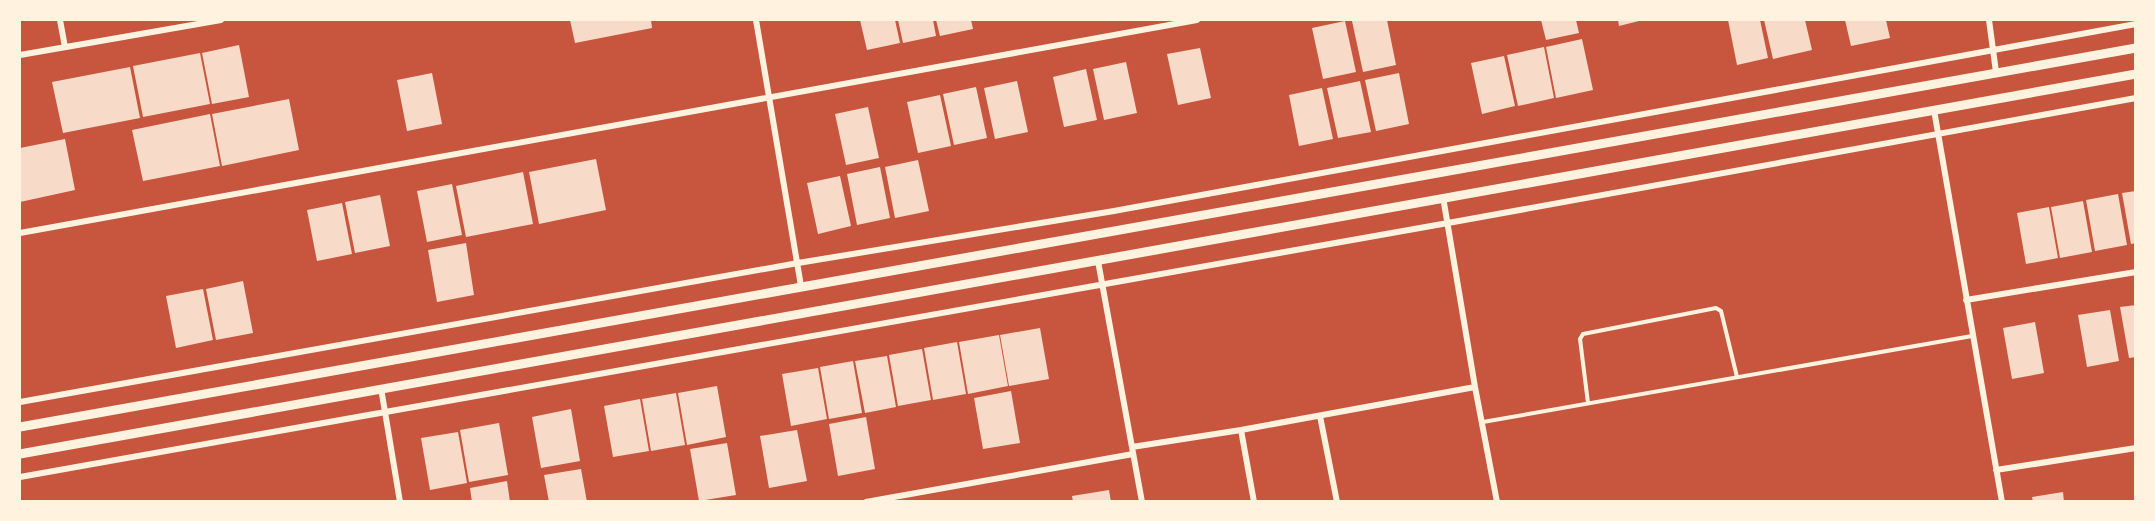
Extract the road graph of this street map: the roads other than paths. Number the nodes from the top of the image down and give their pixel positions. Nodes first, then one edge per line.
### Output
1 (60, 20) edge
2 (221, 20) edge
3 (756, 20) edge
4 (1197, 20) edge
5 (1989, 20) edge
6 (183, 23) edge
7 (2136, 24) edge
8 (65, 47) junction
9 (2136, 48) edge
10 (1994, 50) junction
11 (20, 56) edge
12 (1996, 72) junction
13 (2136, 74) edge
14 (770, 96) junction
15 (2136, 98) edge
16 (1934, 110) junction
17 (1937, 135) junction
18 (1443, 197) junction
19 (1448, 224) junction
20 (20, 233) edge
21 (1098, 261) junction
22 (798, 262) junction
23 (2136, 272) edge
24 (1102, 284) junction
25 (801, 286) junction
26 (1966, 300) junction
27 (1972, 336) junction
28 (1737, 378) junction
29 (1475, 387) junction
30 (381, 388) junction
31 (20, 402) edge
32 (1588, 404) junction
33 (384, 412) junction
34 (1320, 416) junction
35 (1483, 422) junction
36 (20, 427) edge
37 (1241, 430) junction
38 (2136, 448) edge
39 (1132, 451) junction
40 (20, 454) edge
41 (1996, 470) junction
42 (20, 477) edge
43 (400, 501) edge
44 (866, 501) edge
45 (1142, 501) edge
46 (1254, 501) edge
47 (1337, 501) edge
48 (1497, 501) edge
49 (2002, 501) edge

1 - 8 street
2 - 6 street
3 - 14 street
4 - 14 street
5 - 10 street
6 - 8 street
7 - 10 street
8 - 11 street
9 - 12 main road
10 - 12 street
10 - 22 street
12 - 25 main road
13 - 16 main road
14 - 20 street
14 - 22 street
15 - 17 street
16 - 17 street
16 - 18 main road
17 - 19 street
17 - 26 street
18 - 19 street
18 - 21 main road
19 - 24 street
19 - 29 street
21 - 24 street
21 - 30 main road
22 - 25 street
22 - 31 street
23 - 26 street
24 - 33 street
24 - 39 street
25 - 36 main road
26 - 27 street
27 - 28 lane
27 - 41 street
28 - 32 lane
28 - 32 lane
29 - 34 street
29 - 35 street
30 - 33 street
30 - 40 main road
32 - 35 lane
33 - 42 street
33 - 43 street
34 - 37 street
34 - 47 street
35 - 48 street
37 - 39 street
37 - 46 street
38 - 41 street
39 - 44 street
39 - 45 street
41 - 49 street

